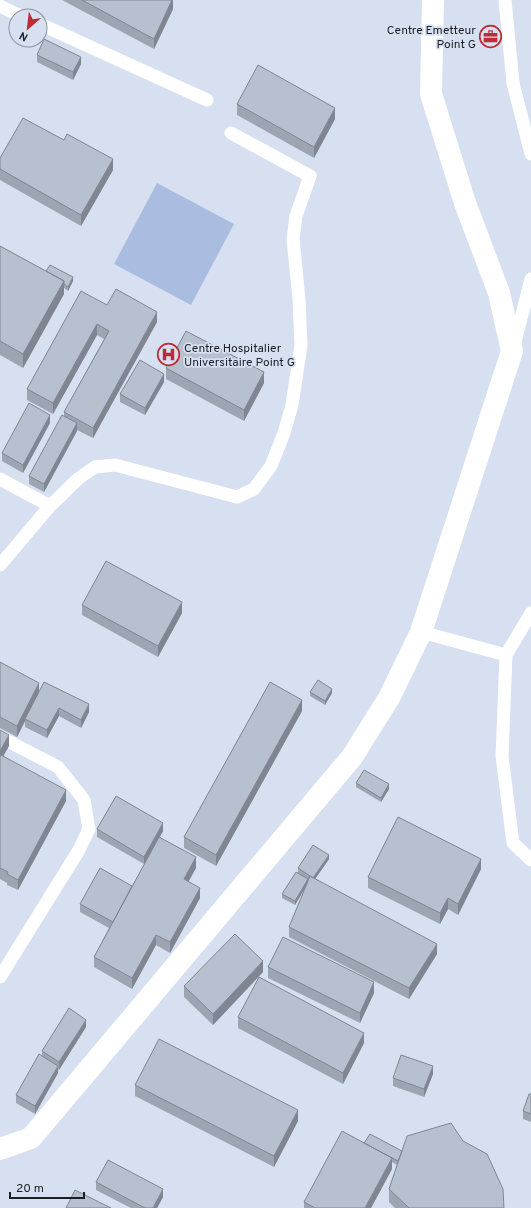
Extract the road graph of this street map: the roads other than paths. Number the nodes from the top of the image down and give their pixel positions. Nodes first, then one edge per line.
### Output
1 (433, 0) edge
2 (505, 0) edge
3 (48, 28) edge
4 (207, 100) dead end
5 (231, 133) dead end
6 (531, 154) edge
7 (531, 279) edge
8 (512, 351) junction
9 (0, 479) edge
10 (50, 506) junction
11 (0, 565) edge
12 (531, 613) edge
13 (421, 632) junction
14 (506, 655) junction
15 (0, 737) edge
16 (531, 860) edge
17 (0, 977) edge
18 (0, 1149) edge

1 - 8 street
2 - 6 lane
3 - 4 lane
5 - 10 lane
7 - 8 lane
8 - 13 street
9 - 10 lane
10 - 11 lane
12 - 14 lane
13 - 14 lane
13 - 18 street
14 - 16 lane
15 - 17 lane

